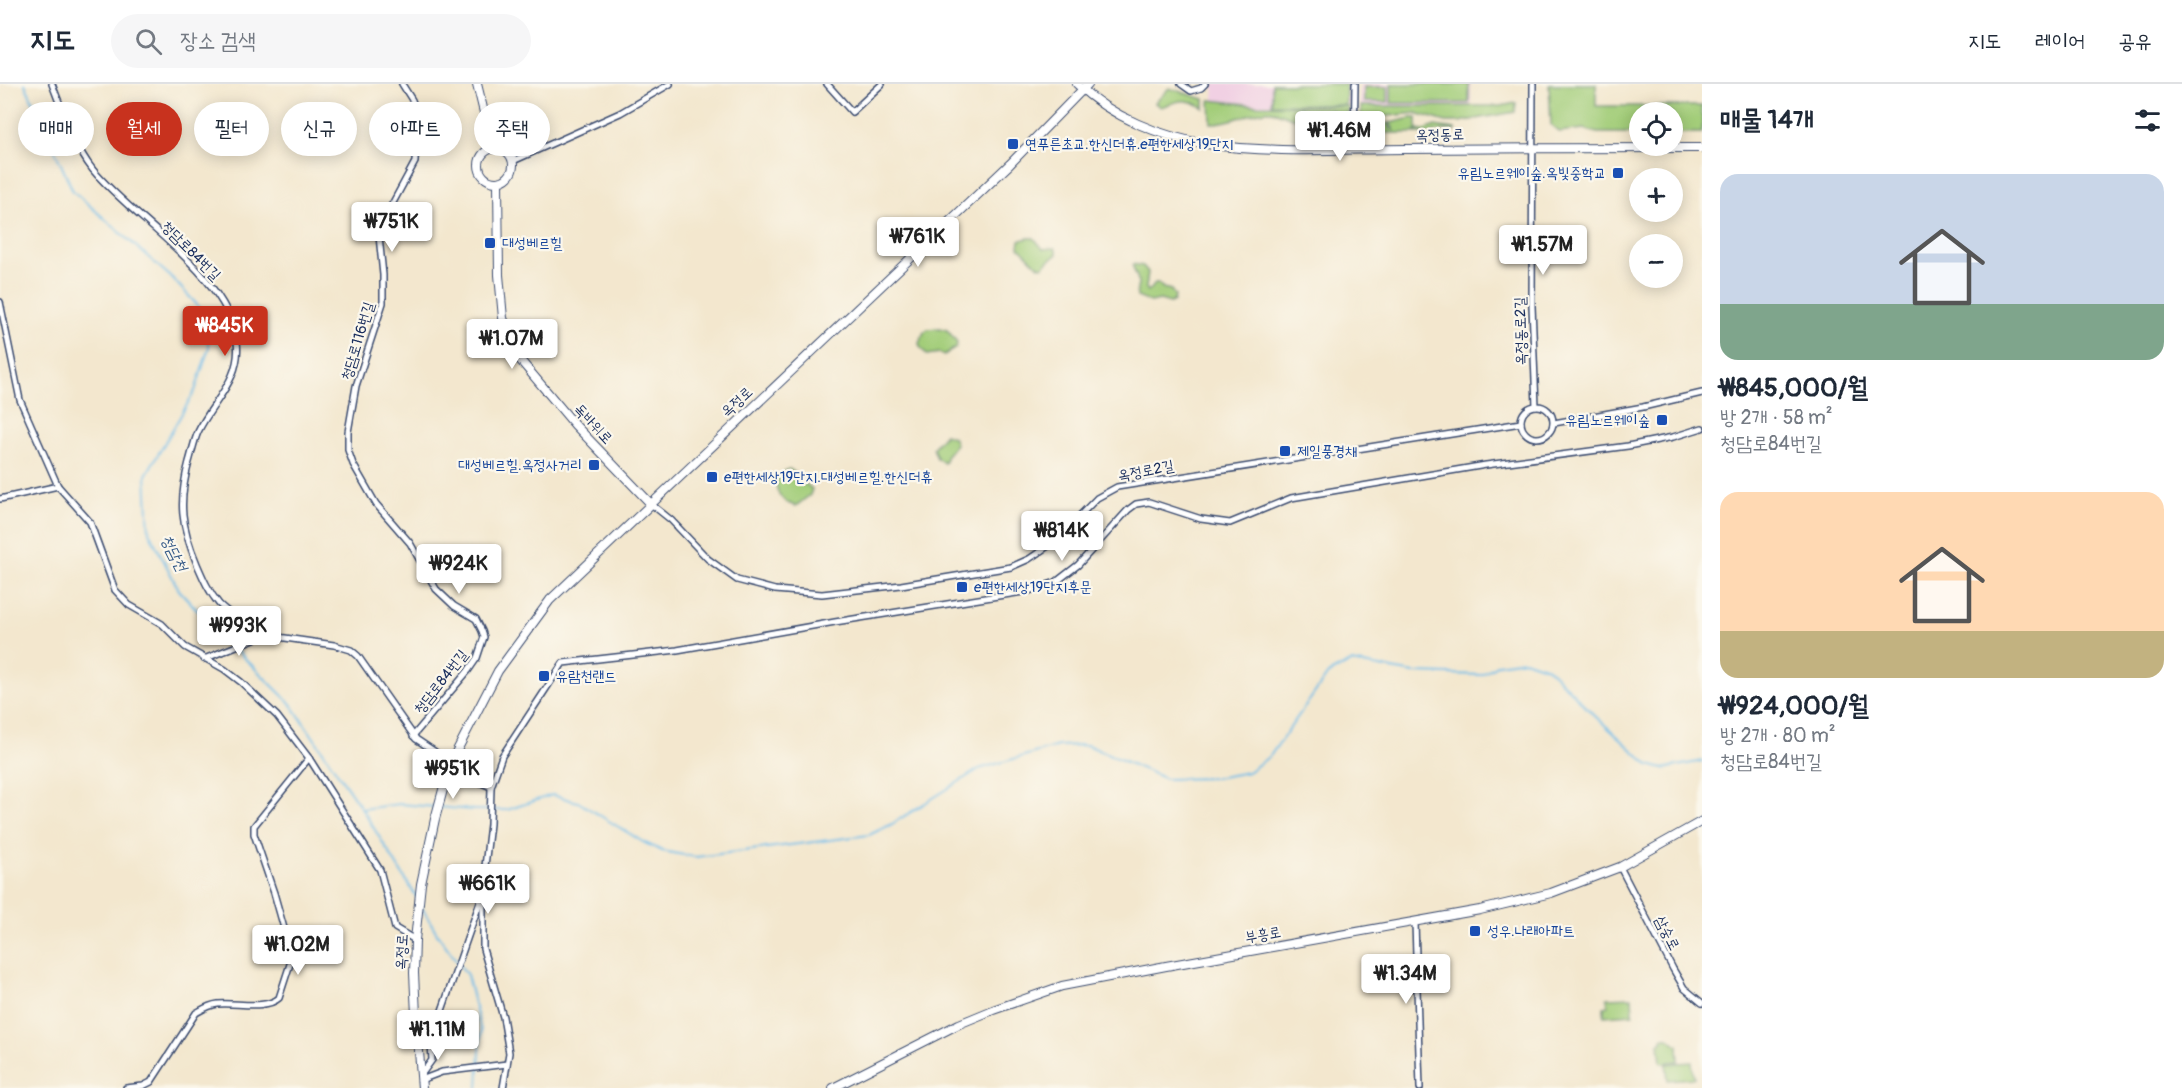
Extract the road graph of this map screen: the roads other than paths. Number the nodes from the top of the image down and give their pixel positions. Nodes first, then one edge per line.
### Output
1 (52, 84) edge
2 (402, 84) edge
3 (477, 84) edge
4 (670, 84) edge
5 (827, 84) edge
6 (882, 84) edge
7 (1181, 84) edge
8 (1205, 84) edge
9 (1355, 84) edge
10 (1533, 84) edge
11 (1082, 86) edge
12 (481, 102) edge
13 (1533, 147) junction
14 (1702, 148) edge
15 (1354, 149) junction
16 (484, 156) edge
17 (510, 156) edge
18 (513, 161) junction
19 (498, 182) junction
20 (0, 302) edge
21 (1702, 393) edge
22 (1536, 406) junction
23 (1521, 423) junction
24 (1554, 423) junction
25 (1702, 428) edge
26 (348, 437) joint
27 (58, 486) junction
28 (0, 499) edge
29 (651, 504) junction
30 (264, 635) junction
31 (204, 659) junction
32 (413, 736) junction
33 (309, 758) junction
34 (450, 764) junction
35 (491, 787) junction
36 (1702, 821) edge
37 (1620, 867) junction
38 (483, 893) junction
39 (1415, 921) junction
40 (415, 940) junction
41 (1702, 1003) edge
42 (507, 1064) junction
43 (422, 1081) edge
44 (126, 1088) edge
45 (503, 1088) edge
46 (833, 1088) edge
47 (1420, 1088) edge

1 - 30 street, 청담로84번길
2 - 26 street, 청담로116번길
3 - 12 main road
4 - 18 street
5 - 6 street
7 - 8 street
9 - 15 street
10 - 13 street, 옥정동로2길
11 - 15 main road, 옥정동로
11 - 29 main road, 옥정로
13 - 14 main road, 옥정동로
13 - 15 main road, 옥정동로
13 - 22 street, 옥정동로2길
16 - 19 main road
17 - 18 main road
18 - 19 main road
19 - 29 main road, 독바위로
20 - 27 street
21 - 24 street
22 - 23 street
22 - 24 street
23 - 24 street
23 - 29 street, 옥정로2길
25 - 35 street
26 - 32 street, 청담로84번길
27 - 28 street
27 - 31 street
29 - 34 main road, 옥정로
30 - 31 street, 청담로84번길
30 - 32 street, 청담로84번길
31 - 33 street
32 - 34 street, 청담로84번길
33 - 40 street
33 - 44 street
34 - 35 street, 청담로84번길
34 - 40 main road, 옥정로
35 - 38 street
36 - 37 main road, 부흥로
37 - 39 main road, 부흥로
37 - 41 street, 삼숭로
38 - 42 street
38 - 43 street
39 - 46 main road, 부흥로
39 - 47 street
40 - 43 main road, 옥정로
42 - 43 street
42 - 45 street

